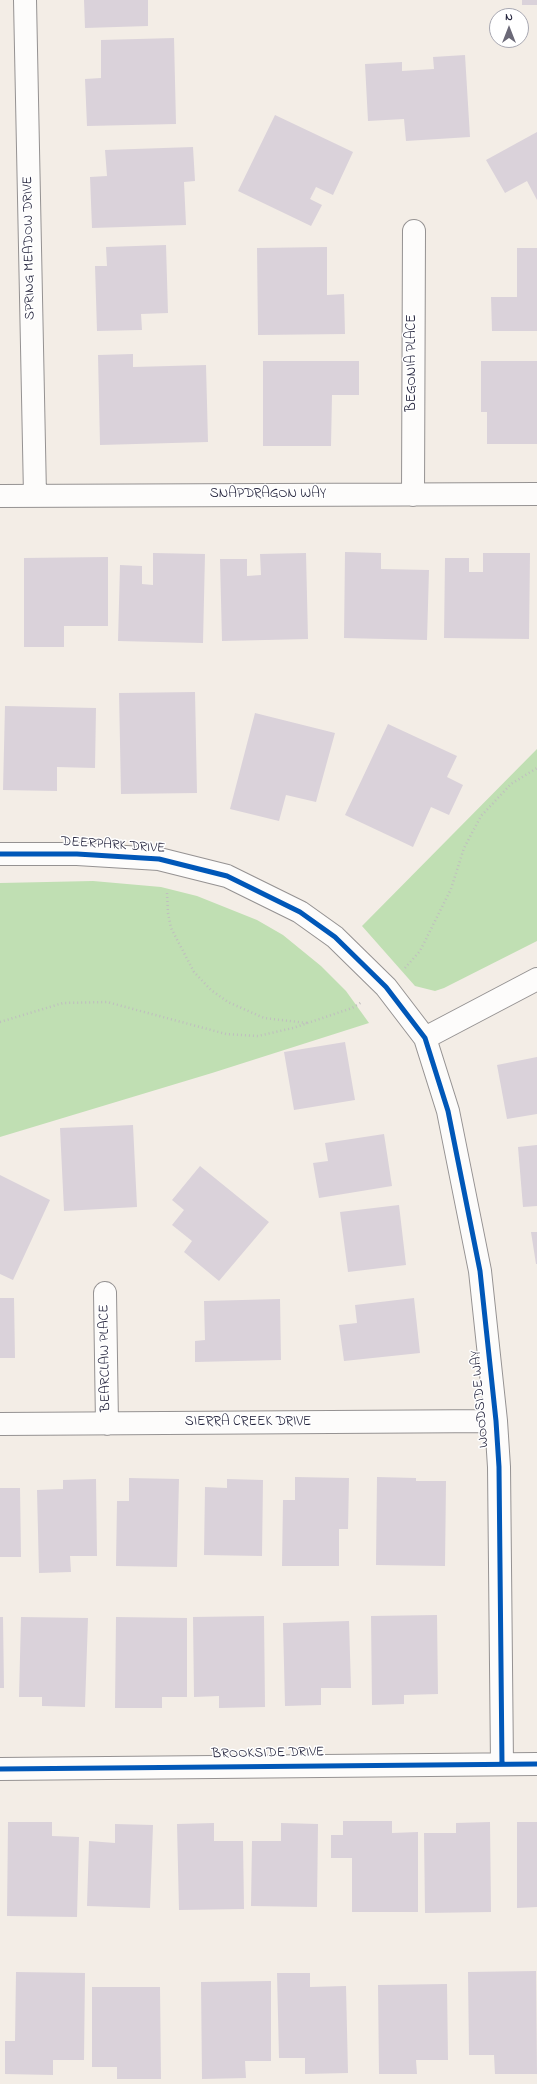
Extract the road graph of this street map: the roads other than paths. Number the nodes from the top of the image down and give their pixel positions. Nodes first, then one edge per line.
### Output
1 (25, 0) edge
2 (414, 231) dead end
3 (537, 494) edge
4 (35, 495) junction
5 (413, 495) junction
6 (0, 496) edge
7 (0, 854) edge
8 (537, 979) edge
9 (425, 1038) junction
10 (105, 1293) dead end
11 (496, 1422) junction
12 (0, 1424) edge
13 (107, 1424) junction
14 (502, 1764) junction
15 (537, 1764) edge
16 (0, 1769) edge

1 - 4 street, SPRING MEADOW DRIVE
2 - 5 street, BEGONIA PLACE
3 - 5 street, SNAPDRAGON WAY
4 - 5 street, SNAPDRAGON WAY
4 - 6 street, SNAPDRAGON WAY
7 - 9 street, DEERPARK DRIVE
8 - 9 street
9 - 11 street, WOODSIDE WAY
10 - 13 street, BEARCLAW PLACE
11 - 13 street, SIERRA CREEK DRIVE
11 - 14 street, WOODSIDE WAY
12 - 13 street, SIERRA CREEK DRIVE
14 - 15 street, BROOKSIDE DRIVE
14 - 16 street, BROOKSIDE DRIVE

